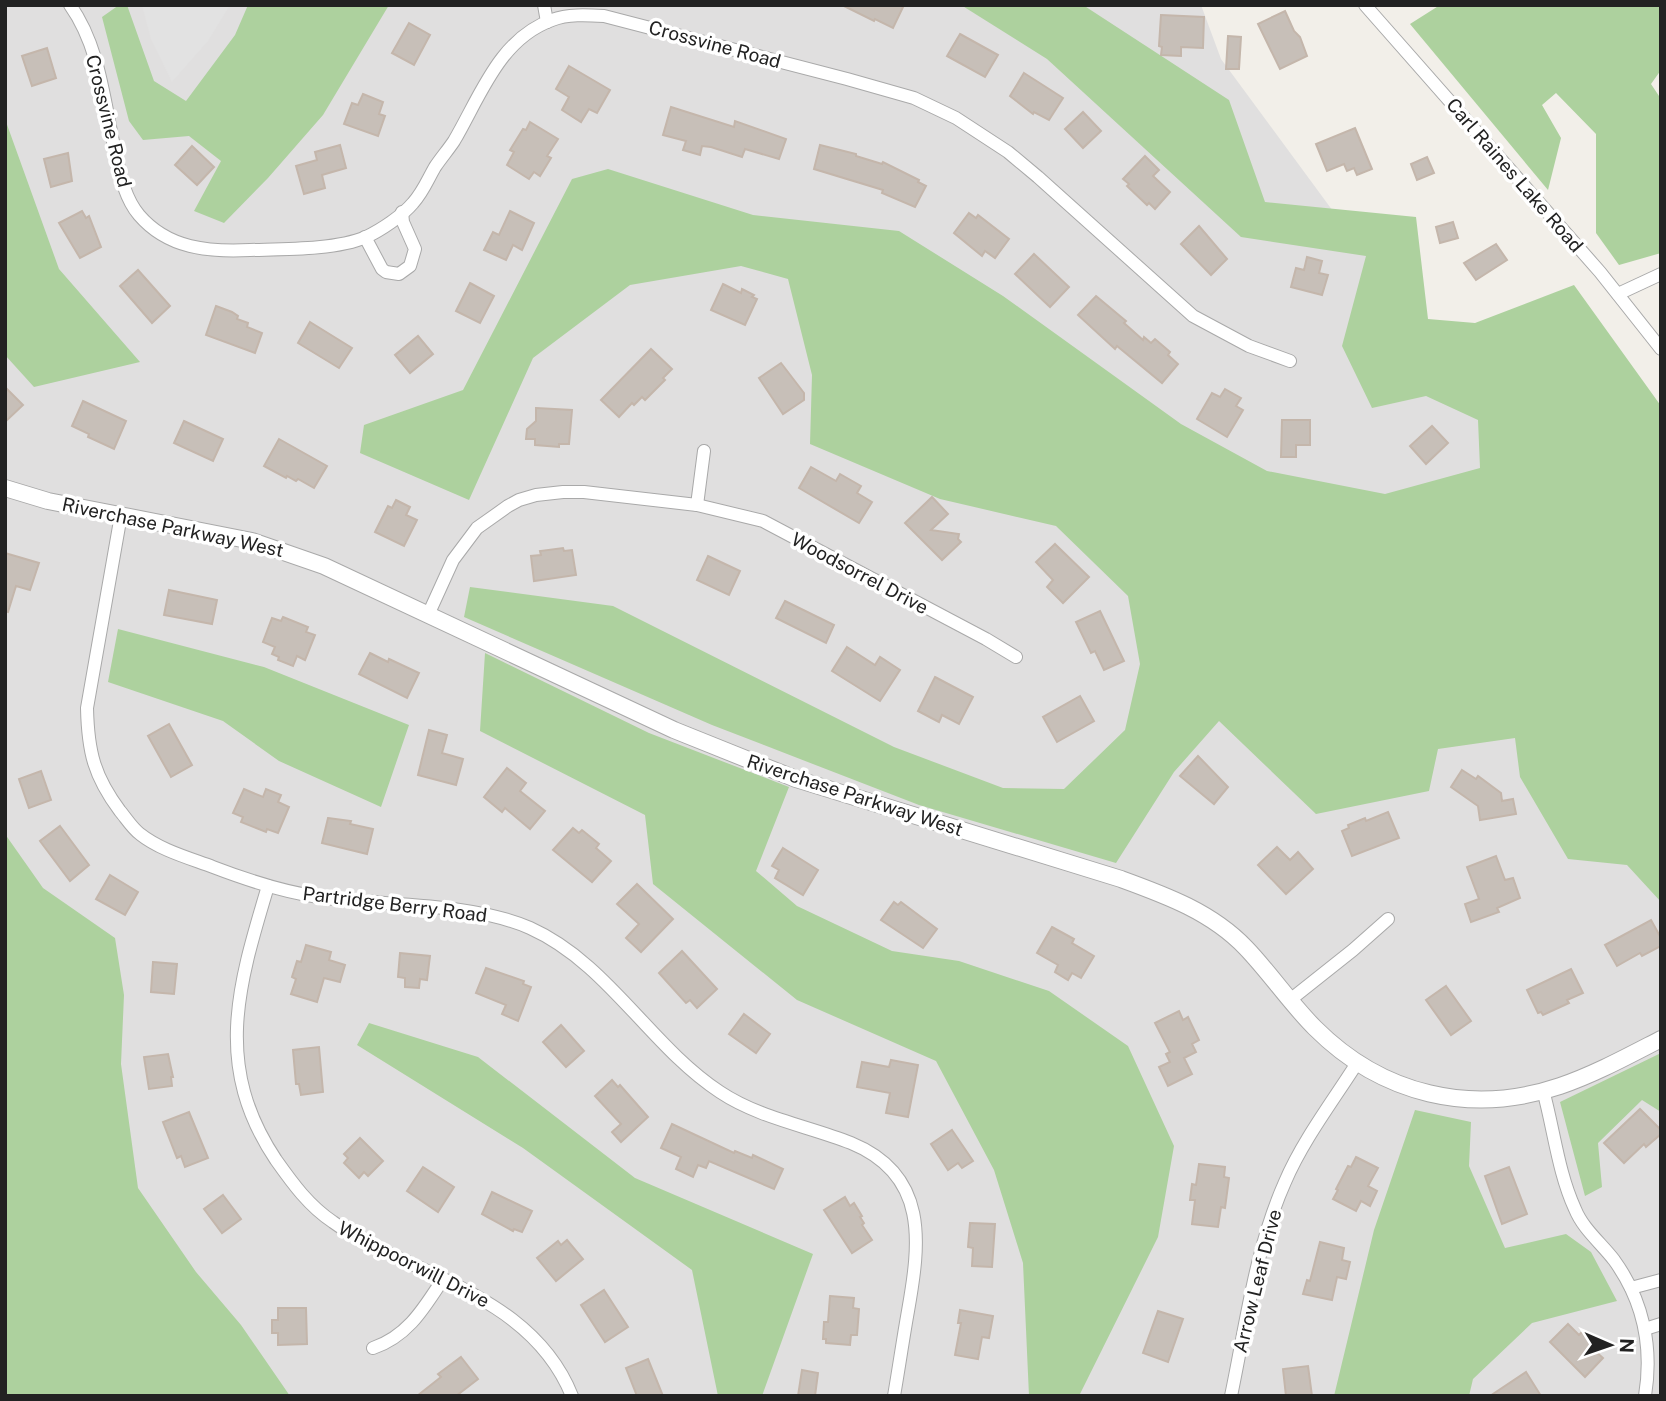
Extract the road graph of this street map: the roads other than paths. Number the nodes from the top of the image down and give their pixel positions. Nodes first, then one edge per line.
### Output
1 (70, 5) edge
2 (544, 5) edge
3 (1364, 5) edge
4 (547, 22) junction
5 (402, 212) junction
6 (365, 237) junction
7 (1661, 274) edge
8 (1618, 293) junction
9 (1661, 349) edge
10 (1290, 360) dead end
11 (704, 451) dead end
12 (5, 488) edge
13 (697, 505) junction
14 (121, 515) junction
15 (428, 615) junction
16 (1016, 657) dead end
17 (268, 886) junction
18 (1388, 919) dead end
19 (1290, 1000) junction
20 (1661, 1039) edge
21 (1357, 1063) junction
22 (1543, 1090) junction
23 (443, 1279) junction
24 (1661, 1280) edge
25 (1631, 1288) junction
26 (1661, 1324) edge
27 (1645, 1329) junction
28 (373, 1348) dead end
29 (572, 1396) edge
30 (894, 1396) edge
31 (1231, 1396) edge
32 (1645, 1396) edge

1 - 6 street, Crossvine Road
2 - 4 street
3 - 8 street, Carl Raines Lake Road
4 - 5 street, Crossvine Road
4 - 10 street, Crossvine Road
5 - 6 street, Crossvine Road
5 - 6 street
7 - 8 street
8 - 9 street, Carl Raines Lake Road
11 - 13 street
12 - 14 street, Riverchase Parkway West
13 - 15 street, Woodsorrel Drive
13 - 16 street, Woodsorrel Drive
14 - 15 street, Riverchase Parkway West
14 - 17 street, Partridge Berry Road
15 - 19 street, Riverchase Parkway West
17 - 23 street, Whippoorwill Drive
17 - 30 street, Partridge Berry Road
18 - 19 street
19 - 21 street, Riverchase Parkway West
20 - 22 street, Riverchase Parkway West
21 - 22 street, Riverchase Parkway West
21 - 31 street, Arrow Leaf Drive
22 - 25 street
23 - 28 street
23 - 29 street, Whippoorwill Drive
24 - 25 street
25 - 27 street
26 - 27 street
27 - 32 street

